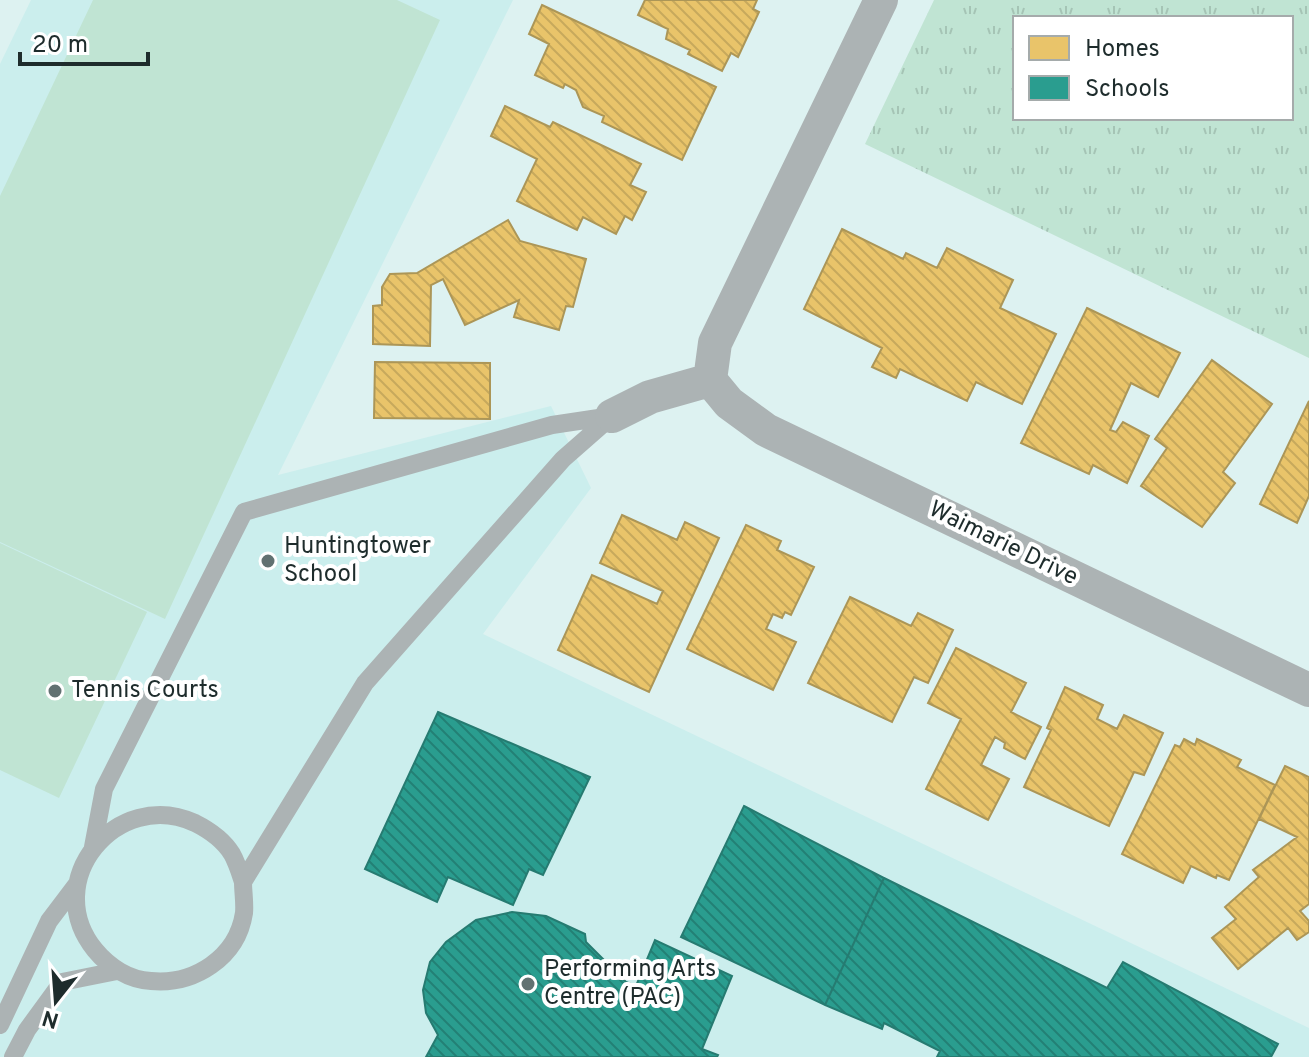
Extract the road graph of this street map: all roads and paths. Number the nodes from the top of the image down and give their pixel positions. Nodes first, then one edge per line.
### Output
1 (881, 0) edge
2 (710, 380) junction
3 (612, 416) junction
4 (1309, 690) edge
5 (93, 847) junction
6 (243, 882) junction
7 (77, 884) junction
8 (117, 971) junction
9 (0, 1025) edge
10 (13, 1057) edge

1 - 2 street
2 - 3 street
2 - 4 street, Waimarie Drive
3 - 5 lane
3 - 6 lane
5 - 6 lane
5 - 7 lane
6 - 8 lane
7 - 8 lane
7 - 9 lane
8 - 10 lane

